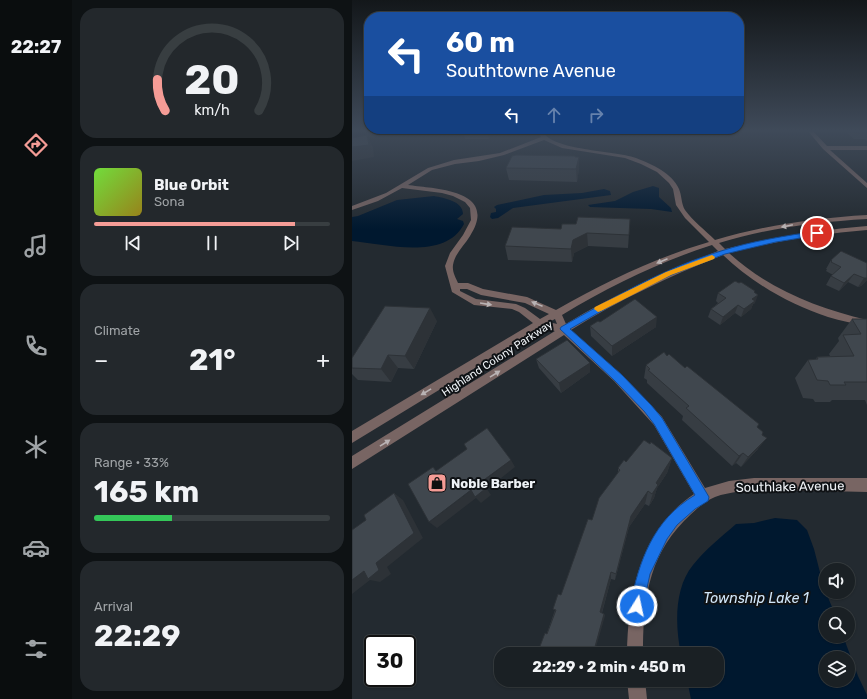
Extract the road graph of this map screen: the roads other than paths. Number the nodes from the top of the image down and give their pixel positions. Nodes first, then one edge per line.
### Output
1 (448, 164) edge
2 (643, 164) edge
3 (843, 164) edge
4 (866, 184) edge
5 (401, 186) junction
6 (867, 194) edge
7 (352, 208) edge
8 (867, 211) edge
9 (867, 217) edge
10 (856, 218) junction
11 (867, 228) edge
12 (832, 231) junction
13 (867, 235) edge
14 (713, 243) junction
15 (723, 252) junction
16 (456, 286) junction
17 (557, 314) junction
18 (867, 323) edge
19 (540, 324) junction
20 (564, 329) junction
21 (352, 437) edge
22 (352, 463) edge
23 (867, 484) edge
24 (703, 497) junction
25 (635, 647) edge
26 (637, 687) edge
27 (638, 699) edge

1 - 5 street
2 - 14 street
3 - 4 street
4 - 6 street
5 - 7 street
5 - 16 street
8 - 10 street
9 - 10 street, Highland Colony Parkway
10 -> 14 street, Highland Colony Parkway
11 - 12 street, Highland Colony Parkway
12 - 13 street
12 - 15 street, Highland Colony Parkway
14 - 15 street
14 -> 17 street, Highland Colony Parkway
15 - 18 street
15 - 20 street, Highland Colony Parkway
17 -> 16 street
16 -> 19 street
17 - 19 street, Highland Colony Parkway
17 - 20 street
19 - 20 street
19 -> 21 street, Highland Colony Parkway
22 -> 20 street, Highland Colony Parkway
20 - 24 street
23 - 24 street, Southlake Avenue
24 - 25 street, Southlake Avenue
26 - 27 street

